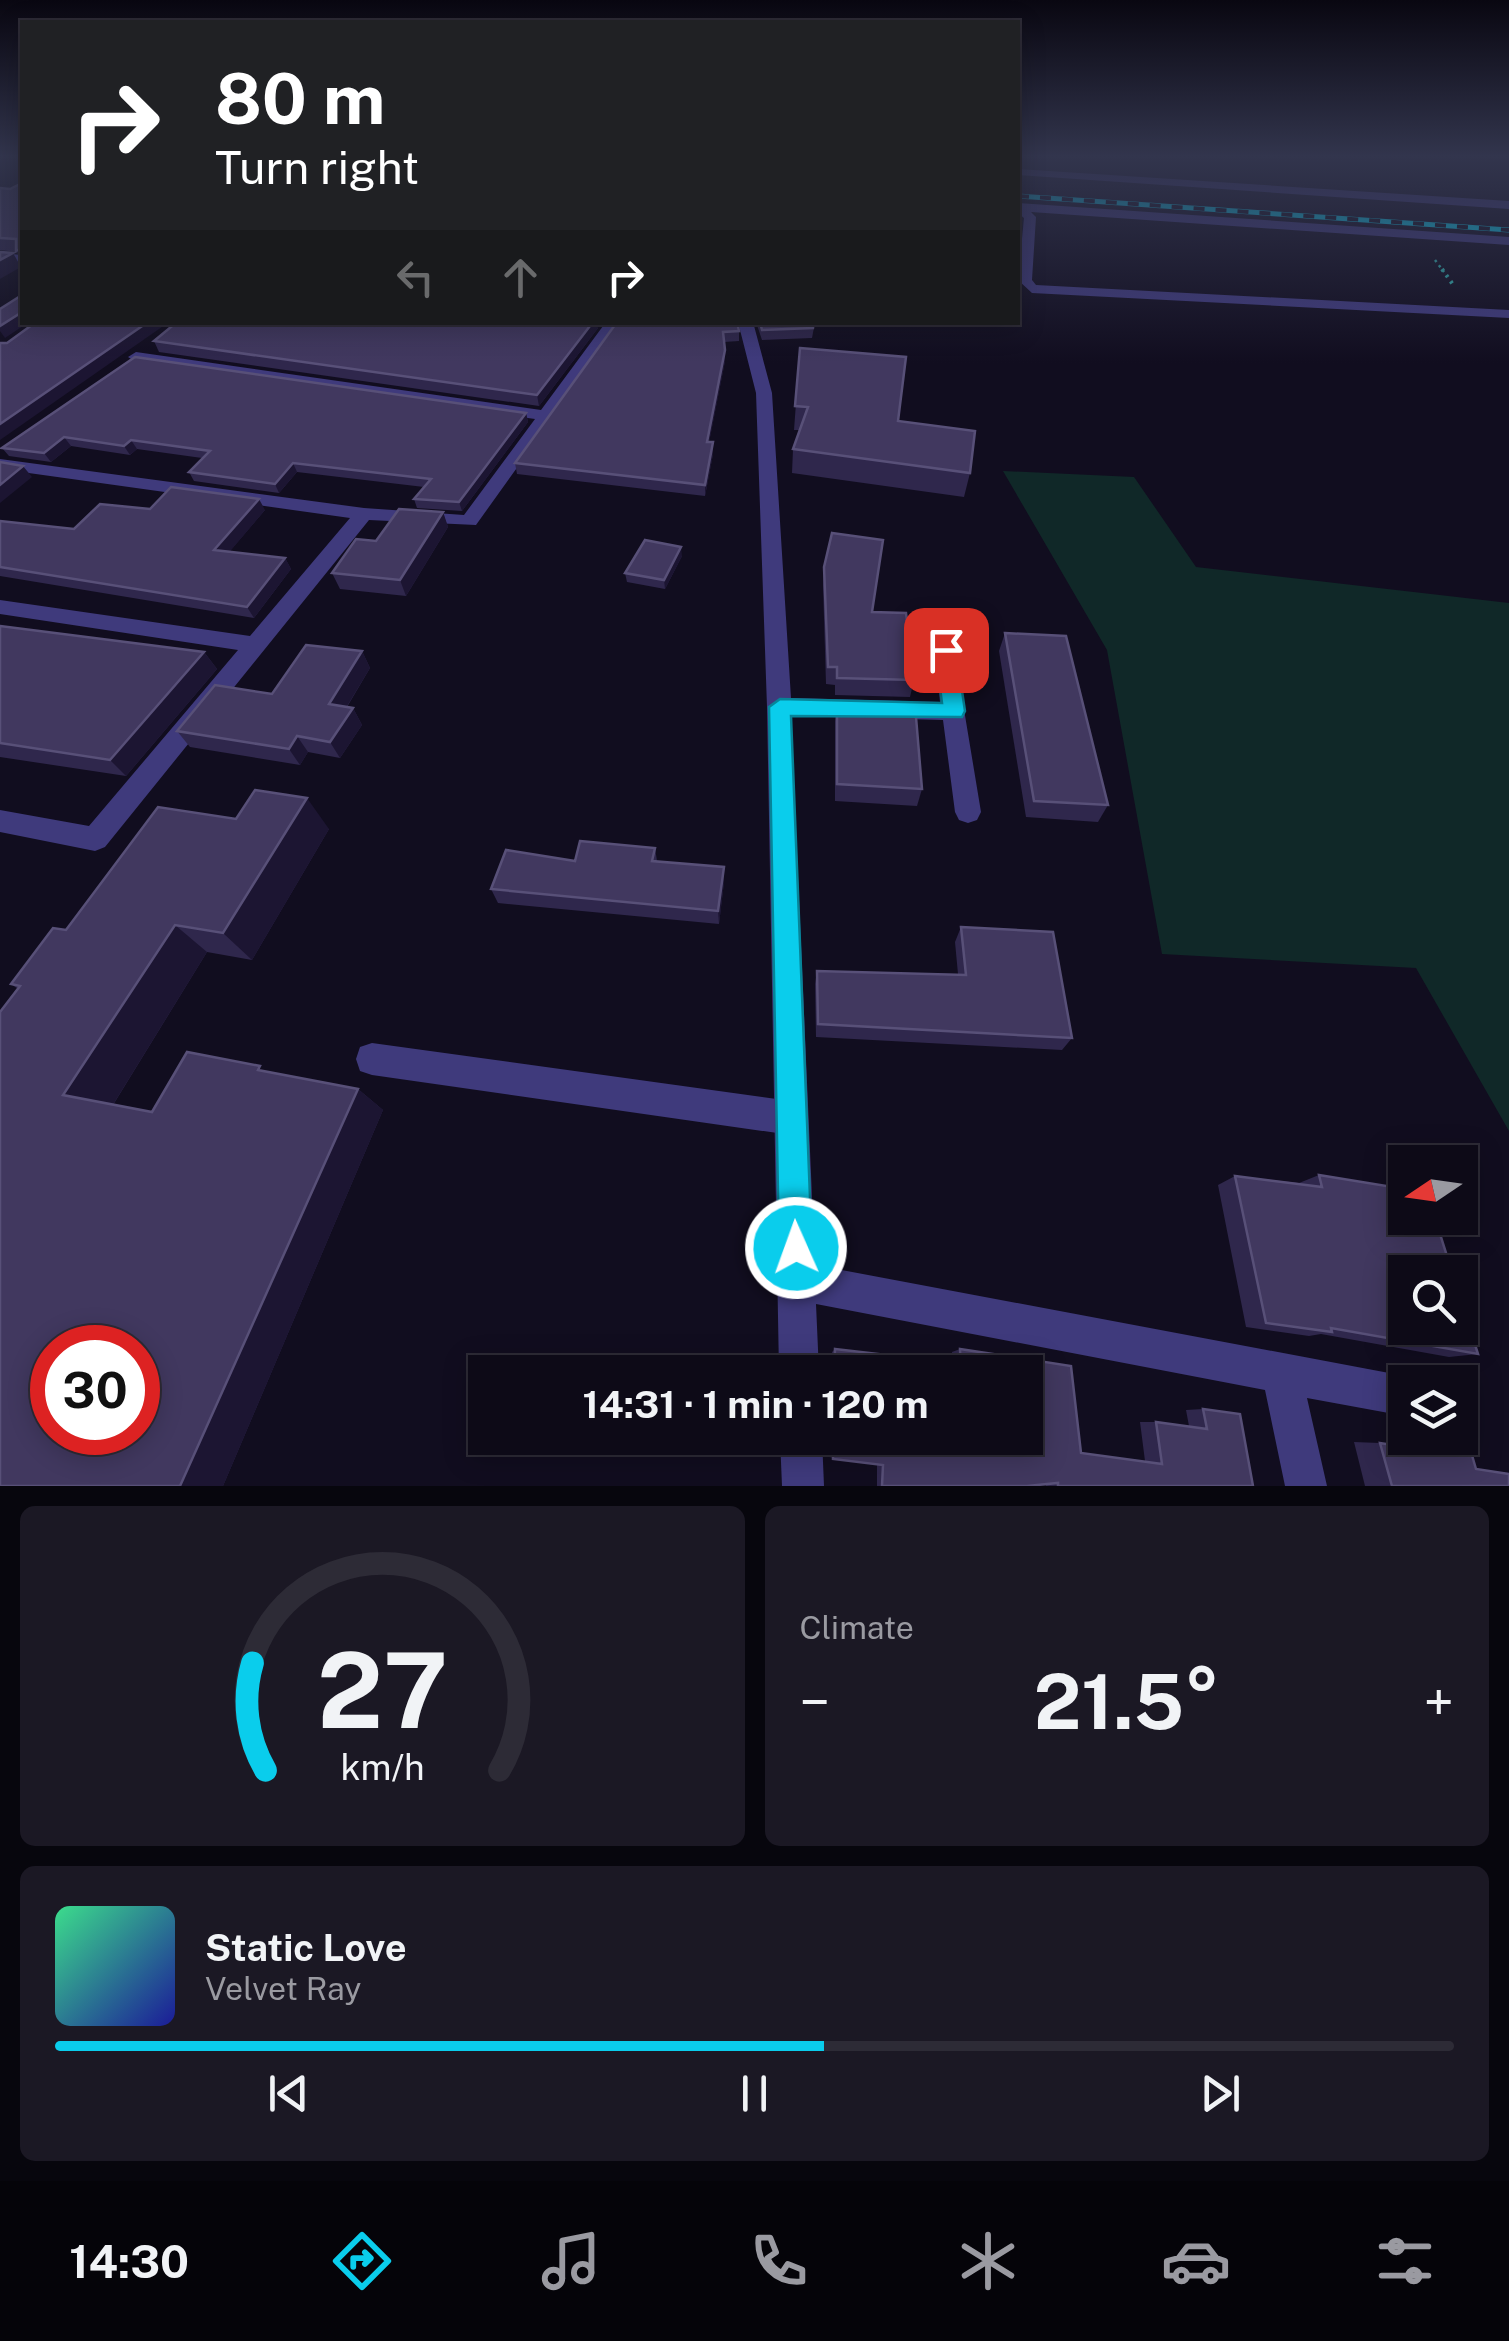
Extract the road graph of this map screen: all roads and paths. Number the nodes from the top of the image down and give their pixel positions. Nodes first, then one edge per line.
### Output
1 (1029, 224) edge
2 (1274, 224) edge
3 (1416, 234) junction
4 (1509, 241) edge
5 (1472, 311) junction
6 (1509, 314) edge
7 (613, 325) edge
8 (745, 325) edge
9 (152, 346) edge
10 (548, 416) junction
11 (15, 442) edge
12 (0, 453) edge
13 (0, 464) edge
14 (364, 514) junction
15 (0, 607) edge
16 (256, 644) junction
17 (946, 650) dead end
18 (780, 707) junction
19 (954, 711) junction
20 (968, 812) dead end
21 (0, 821) edge
22 (372, 1058) dead end
23 (791, 1118) junction
24 (796, 1281) junction
25 (798, 1355) edge
26 (1282, 1374) junction
27 (1388, 1393) edge
28 (801, 1455) edge
29 (802, 1486) edge
30 (1306, 1486) edge

1 - 5 street
2 - 3 street
3 - 4 street
3 - 5 path
5 - 6 street
7 - 10 street
8 - 18 street
9 - 10 street
10 - 14 street
11 - 12 street
13 - 14 street
14 - 16 street
15 - 16 street
16 - 21 street
17 - 19 street
18 - 19 street
18 - 23 street
19 - 20 street
22 - 23 street
23 - 24 street
24 - 25 street
24 - 26 street
26 - 27 street
26 - 30 street
28 - 29 street

